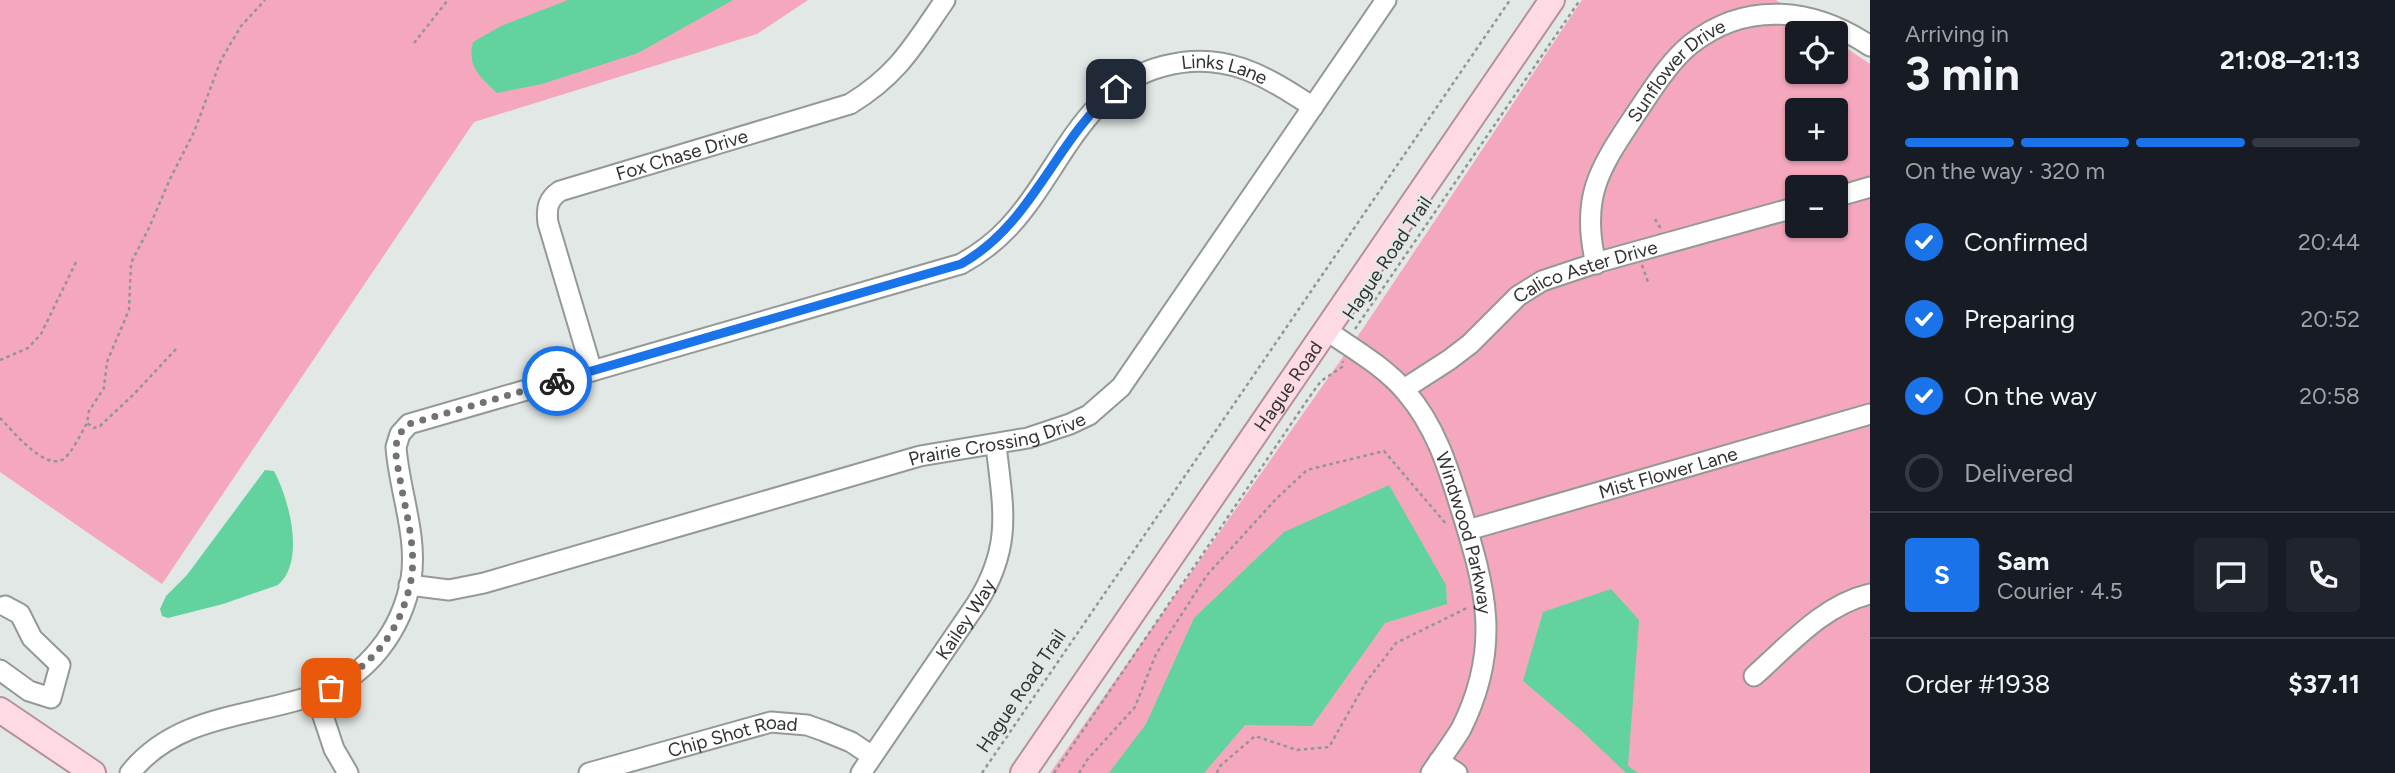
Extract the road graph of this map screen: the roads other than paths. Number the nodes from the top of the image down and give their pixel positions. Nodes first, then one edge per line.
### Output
1 (945, 0) edge
2 (1386, 0) edge
3 (1552, 0) edge
4 (1870, 46) edge
5 (1313, 107) junction
6 (1870, 187) edge
7 (1848, 193) edge
8 (1785, 210) edge
9 (1596, 264) junction
10 (1336, 337) junction
11 (592, 371) junction
12 (1404, 389) junction
13 (1870, 414) edge
14 (996, 444) junction
15 (1459, 533) junction
16 (409, 585) junction
17 (1870, 594) edge
18 (5, 606) dead end
19 (0, 670) edge
20 (1754, 676) dead end
21 (316, 695) junction
22 (0, 710) edge
23 (872, 756) junction
24 (1435, 767) edge
25 (93, 773) edge
26 (130, 773) edge
27 (348, 773) edge
28 (589, 773) edge
29 (861, 773) edge
30 (1023, 773) edge
31 (1457, 773) edge

1 - 11 street, Fox Chase Drive
2 - 5 street, Prairie Crossing Drive
3 - 10 main road, Hague Road
4 - 9 street, Sunflower Drive
5 - 11 street, Links Lane
5 - 14 street, Prairie Crossing Drive
6 - 7 street
8 - 9 street, Calico Aster Drive
9 - 12 street, Calico Aster Drive
10 - 12 street, Windwood Parkway
10 - 30 main road, Hague Road
11 - 16 street, Links Lane
12 - 15 street, Windwood Parkway
13 - 15 street, Mist Flower Lane
14 - 16 street, Prairie Crossing Drive
14 - 23 street, Kailey Way
15 - 24 street, Windwood Parkway
16 - 21 street
17 - 20 street
18 - 19 street
21 - 26 street
21 - 27 street
22 - 25 main road
23 - 28 street, Chip Shot Road
23 - 29 street, Kailey Way
24 - 31 street

